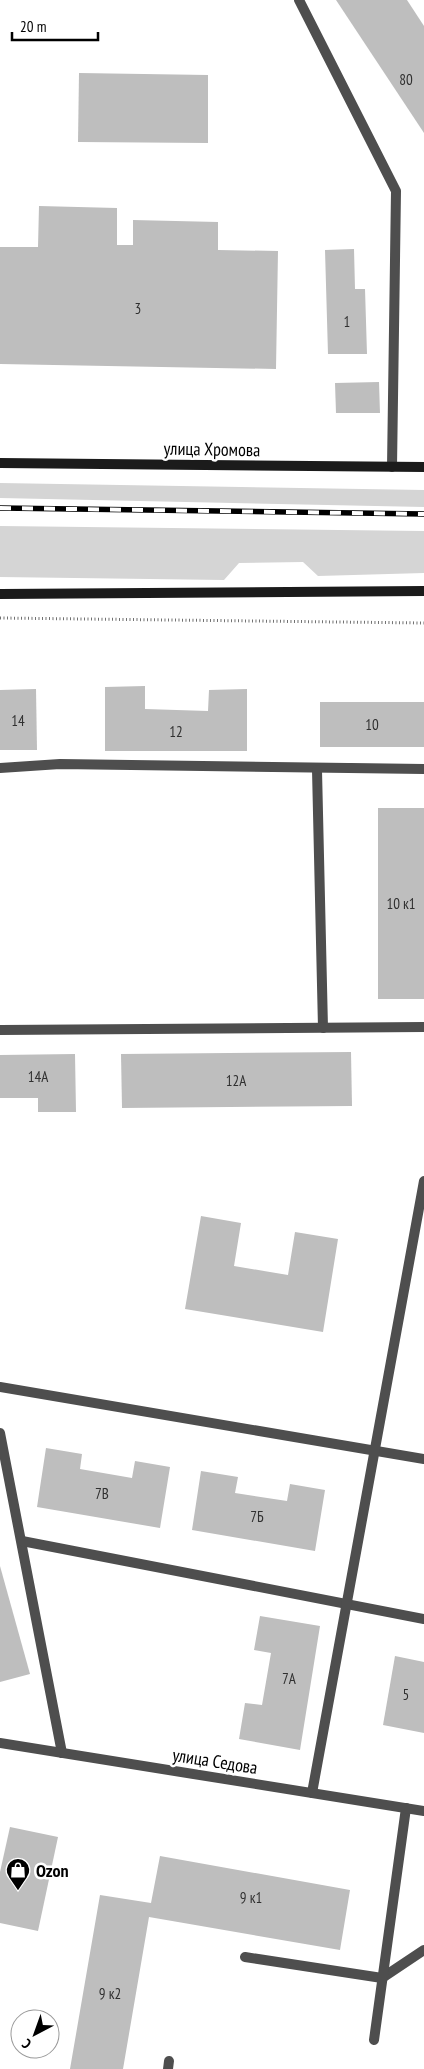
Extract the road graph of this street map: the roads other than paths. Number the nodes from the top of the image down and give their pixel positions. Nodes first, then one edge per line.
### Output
1 (299, 0) edge
2 (0, 463) edge
3 (392, 467) junction
4 (424, 468) edge
5 (424, 591) edge
6 (0, 594) edge
7 (0, 768) edge
8 (318, 770) junction
9 (424, 770) edge
10 (424, 1027) edge
11 (323, 1028) junction
12 (0, 1030) edge
13 (424, 1181) edge
14 (0, 1388) edge
15 (0, 1433) edge
16 (375, 1451) junction
17 (424, 1459) edge
18 (22, 1541) junction
19 (346, 1606) junction
20 (424, 1619) edge
21 (0, 1744) edge
22 (62, 1753) junction
23 (312, 1793) junction
24 (406, 1808) junction
25 (424, 1811) edge
26 (424, 1950) edge
27 (245, 1957) dead end
28 (382, 1978) junction
29 (374, 2040) dead end

1 - 3 street
2 - 3 street, улица Хромова
3 - 4 street, улица Хромова
5 - 6 street
7 - 8 street
8 - 9 street
8 - 11 street
10 - 11 street
11 - 12 street
13 - 16 street
14 - 16 street
15 - 18 street
16 - 17 street
16 - 19 street
18 - 19 street
18 - 22 street
19 - 20 street
19 - 23 street
21 - 22 street, улица Седова
22 - 23 street, улица Седова
23 - 24 street, улица Седова
24 - 25 street, улица Седова
24 - 28 street
26 - 28 street
27 - 28 street
28 - 29 street

